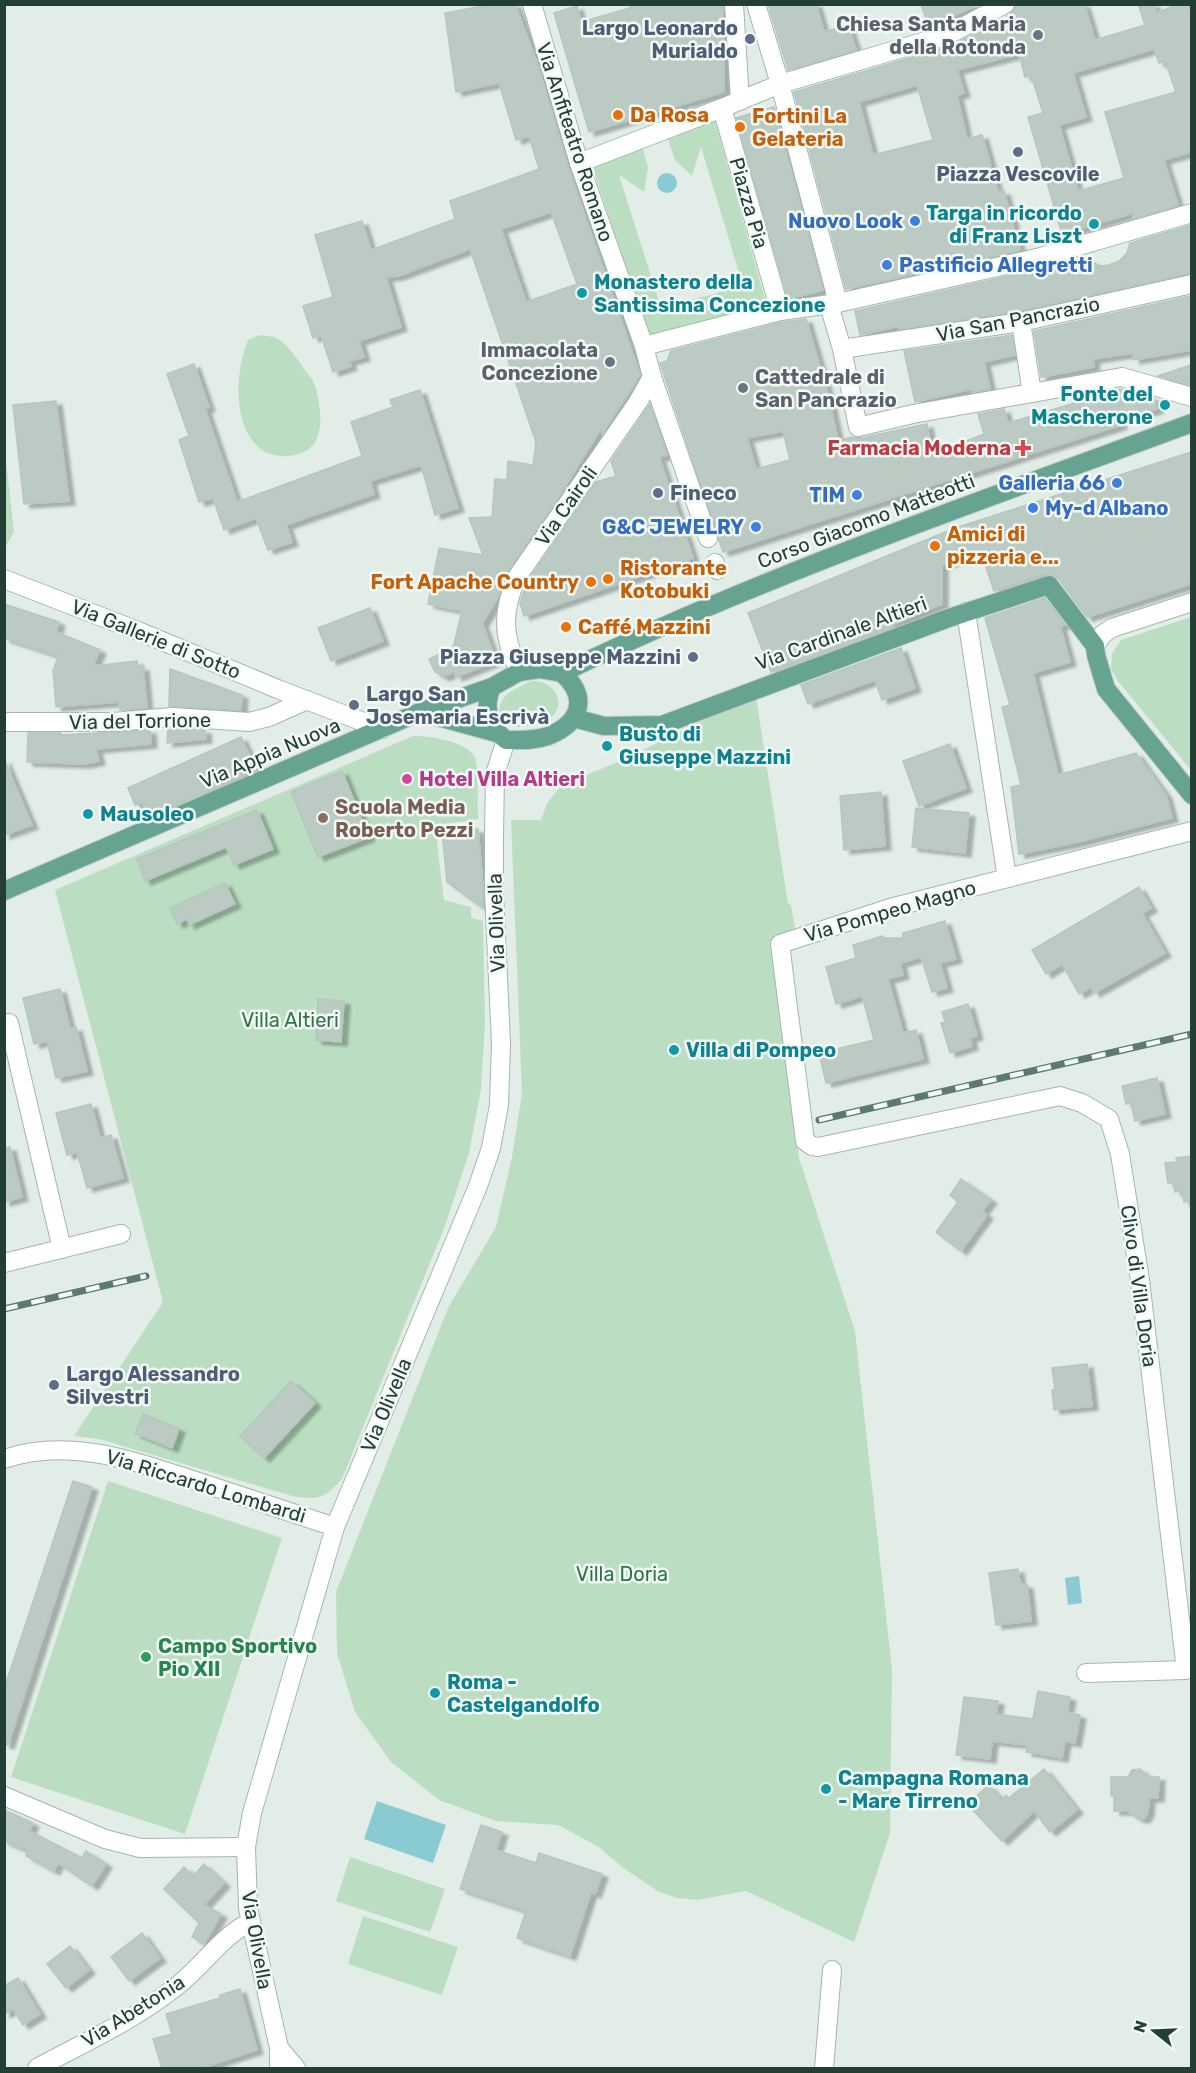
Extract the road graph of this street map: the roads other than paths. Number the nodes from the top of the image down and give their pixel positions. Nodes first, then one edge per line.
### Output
1 (531, 4) edge
2 (734, 4) edge
3 (756, 4) edge
4 (1005, 4) edge
5 (780, 84) junction
6 (740, 100) junction
7 (722, 108) junction
8 (579, 163) junction
9 (1191, 213) edge
10 (1191, 284) edge
11 (834, 304) junction
12 (780, 311) junction
13 (1021, 322) junction
14 (644, 346) junction
15 (842, 349) junction
16 (652, 377) junction
17 (1032, 393) junction
18 (1191, 397) edge
19 (1191, 423) edge
20 (708, 538) dead end
21 (4, 579) edge
22 (1191, 602) edge
23 (966, 612) junction
24 (1095, 646) junction
25 (519, 672) junction
26 (562, 673) junction
27 (492, 687) junction
28 (307, 700) junction
29 (420, 712) junction
30 (573, 718) junction
31 (4, 722) edge
32 (382, 729) junction
33 (502, 736) junction
34 (1191, 795) edge
35 (1191, 831) edge
36 (1007, 878) junction
37 (4, 891) edge
38 (9, 1023) dead end
39 (12, 1066) edge
40 (805, 1141) joint
41 (121, 1234) dead end
42 (63, 1249) junction
43 (4, 1263) edge
44 (4, 1459) edge
45 (335, 1527) junction
46 (1086, 1674) dead end
47 (4, 1796) edge
48 (246, 1847) junction
49 (250, 1922) junction
50 (832, 1971) dead end
51 (279, 2048) junction
52 (37, 2068) edge
53 (279, 2068) edge
54 (296, 2068) edge
55 (824, 2068) edge

1 - 8 street, Via Anfiteatro Romano
2 - 6 street
3 - 5 street
4 - 5 street
5 - 6 street
5 - 11 street
6 - 7 street
7 - 8 street
7 - 12 street, Piazza Pia
8 - 14 street, Via Anfiteatro Romano
9 - 11 street
10 - 13 street, Via San Pancrazio
11 - 12 street
11 - 15 street
12 - 14 street
13 - 15 street, Via San Pancrazio
13 - 17 street
14 - 16 street
15 - 17 street
16 - 20 street
16 - 25 street, Via Cairoli
17 - 18 street
19 - 26 main road, Corso Giacomo Matteotti
21 - 28 street, Via Gallerie di Sotto
22 - 24 street
23 - 24 main road, Via Cardinale Altieri
23 - 30 main road, Via Cardinale Altieri
23 - 36 street
24 - 34 main road
25 - 26 main road
25 - 27 main road
26 - 30 main road
27 - 29 main road, Via Appia Nuova
27 - 33 main road
28 - 31 street, Via del Torrione
28 - 32 street
29 - 32 main road, Via Appia Nuova
29 - 33 main road
30 - 33 main road
32 - 37 main road, Via Appia Nuova
33 - 45 street, Via Olivella
35 - 36 street, Via Pompeo Magno
36 - 40 street, Via Pompeo Magno
38 - 39 street
39 - 42 street
40 - 46 street, Clivo di Villa Doria
41 - 42 street
42 - 43 street
44 - 45 street, Via Riccardo Lombardi
45 - 48 street, Via Olivella
47 - 48 street
48 - 49 street, Via Olivella
49 - 51 street, Via Olivella
49 - 52 street, Via Abetonia
50 - 55 street
51 - 53 street, Via Olivella
51 - 54 street

